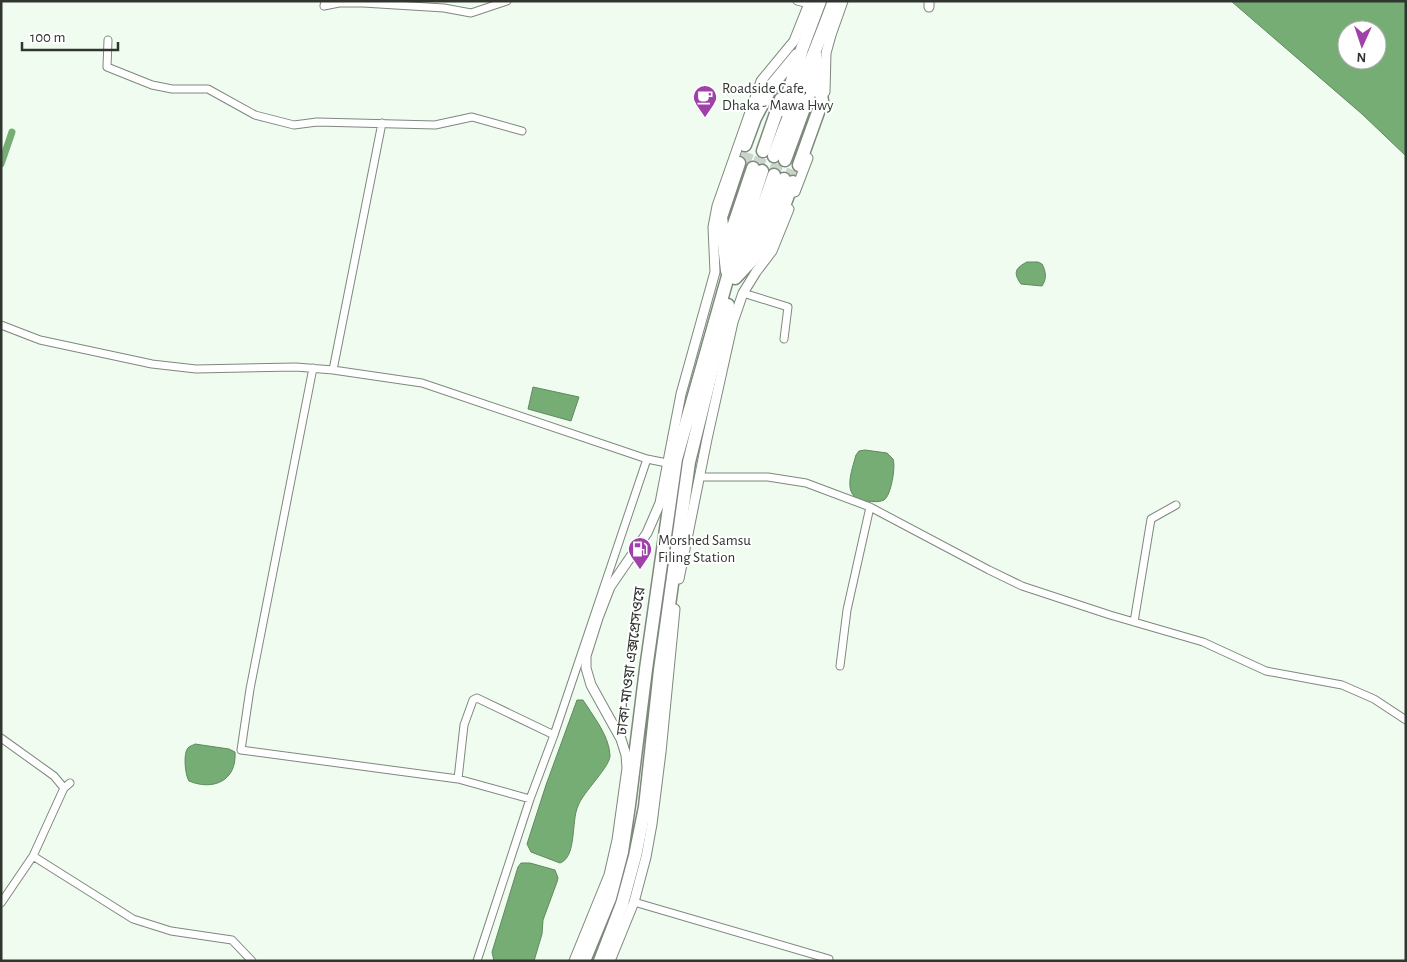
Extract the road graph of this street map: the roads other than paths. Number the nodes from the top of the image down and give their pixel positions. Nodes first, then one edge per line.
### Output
1 (324, 1) edge
2 (507, 1) edge
3 (797, 1) edge
4 (834, 1) edge
5 (843, 1) edge
6 (813, 2) edge
7 (108, 40) dead end
8 (788, 66) junction
9 (818, 71) junction
10 (382, 124) junction
11 (522, 131) dead end
12 (772, 155) junction
13 (766, 172) junction
14 (726, 255) junction
15 (738, 272) junction
16 (743, 293) junction
17 (1, 325) edge
18 (784, 339) dead end
19 (312, 368) junction
20 (334, 370) junction
21 (647, 459) junction
22 (667, 463) junction
23 (700, 477) junction
24 (1176, 505) dead end
25 (870, 507) junction
26 (1134, 622) junction
27 (840, 666) dead end
28 (1406, 720) edge
29 (554, 735) junction
30 (1, 738) edge
31 (458, 779) junction
32 (530, 799) junction
33 (33, 856) junction
34 (634, 902) junction
35 (1, 903) edge
36 (829, 959) dead end
37 (252, 961) edge
38 (477, 961) edge
39 (574, 961) edge
40 (584, 961) edge
41 (600, 961) edge
42 (610, 961) edge

1 - 2 street
3 - 6 street
4 - 9 highway
5 - 16 street
6 - 8 highway
6 - 22 street
7 - 10 street
8 - 12 highway
8 - 12 highway
8 - 12 highway
9 - 12 highway
9 - 12 highway
10 - 11 street
10 - 20 street
13 - 14 highway, ঢাকা-মাওয়া এক্সপ্রেসওয়ে
13 - 14 highway, ঢাকা-মাওয়া এক্সপ্রেসওয়ে
13 - 15 highway, ঢাকা-মাওয়া এক্সপ্রেসওয়ে
13 - 15 highway, ঢাকা-মাওয়া এক্সপ্রেসওয়ে
13 - 15 highway, ঢাকা-মাওয়া এক্সপ্রেসওয়ে
14 - 15 highway, ঢাকা-মাওয়া এক্সপ্রেসওয়ে
15 - 40 highway, ঢাকা-মাওয়া এক্সপ্রেসওয়ে
15 - 41 highway, ঢাকা-মাওয়া এক্সপ্রেসওয়ে
16 - 18 street
16 - 23 street
17 - 19 street
19 - 20 street
19 - 31 street
20 - 21 street
21 - 22 street
21 - 29 street
22 - 39 street
23 - 25 street
23 - 34 street
24 - 26 street
25 - 26 street
25 - 27 street
26 - 28 street
29 - 31 street
29 - 32 street
30 - 33 street
31 - 32 street
32 - 38 street
33 - 35 street
33 - 37 street
34 - 36 street
34 - 42 street

